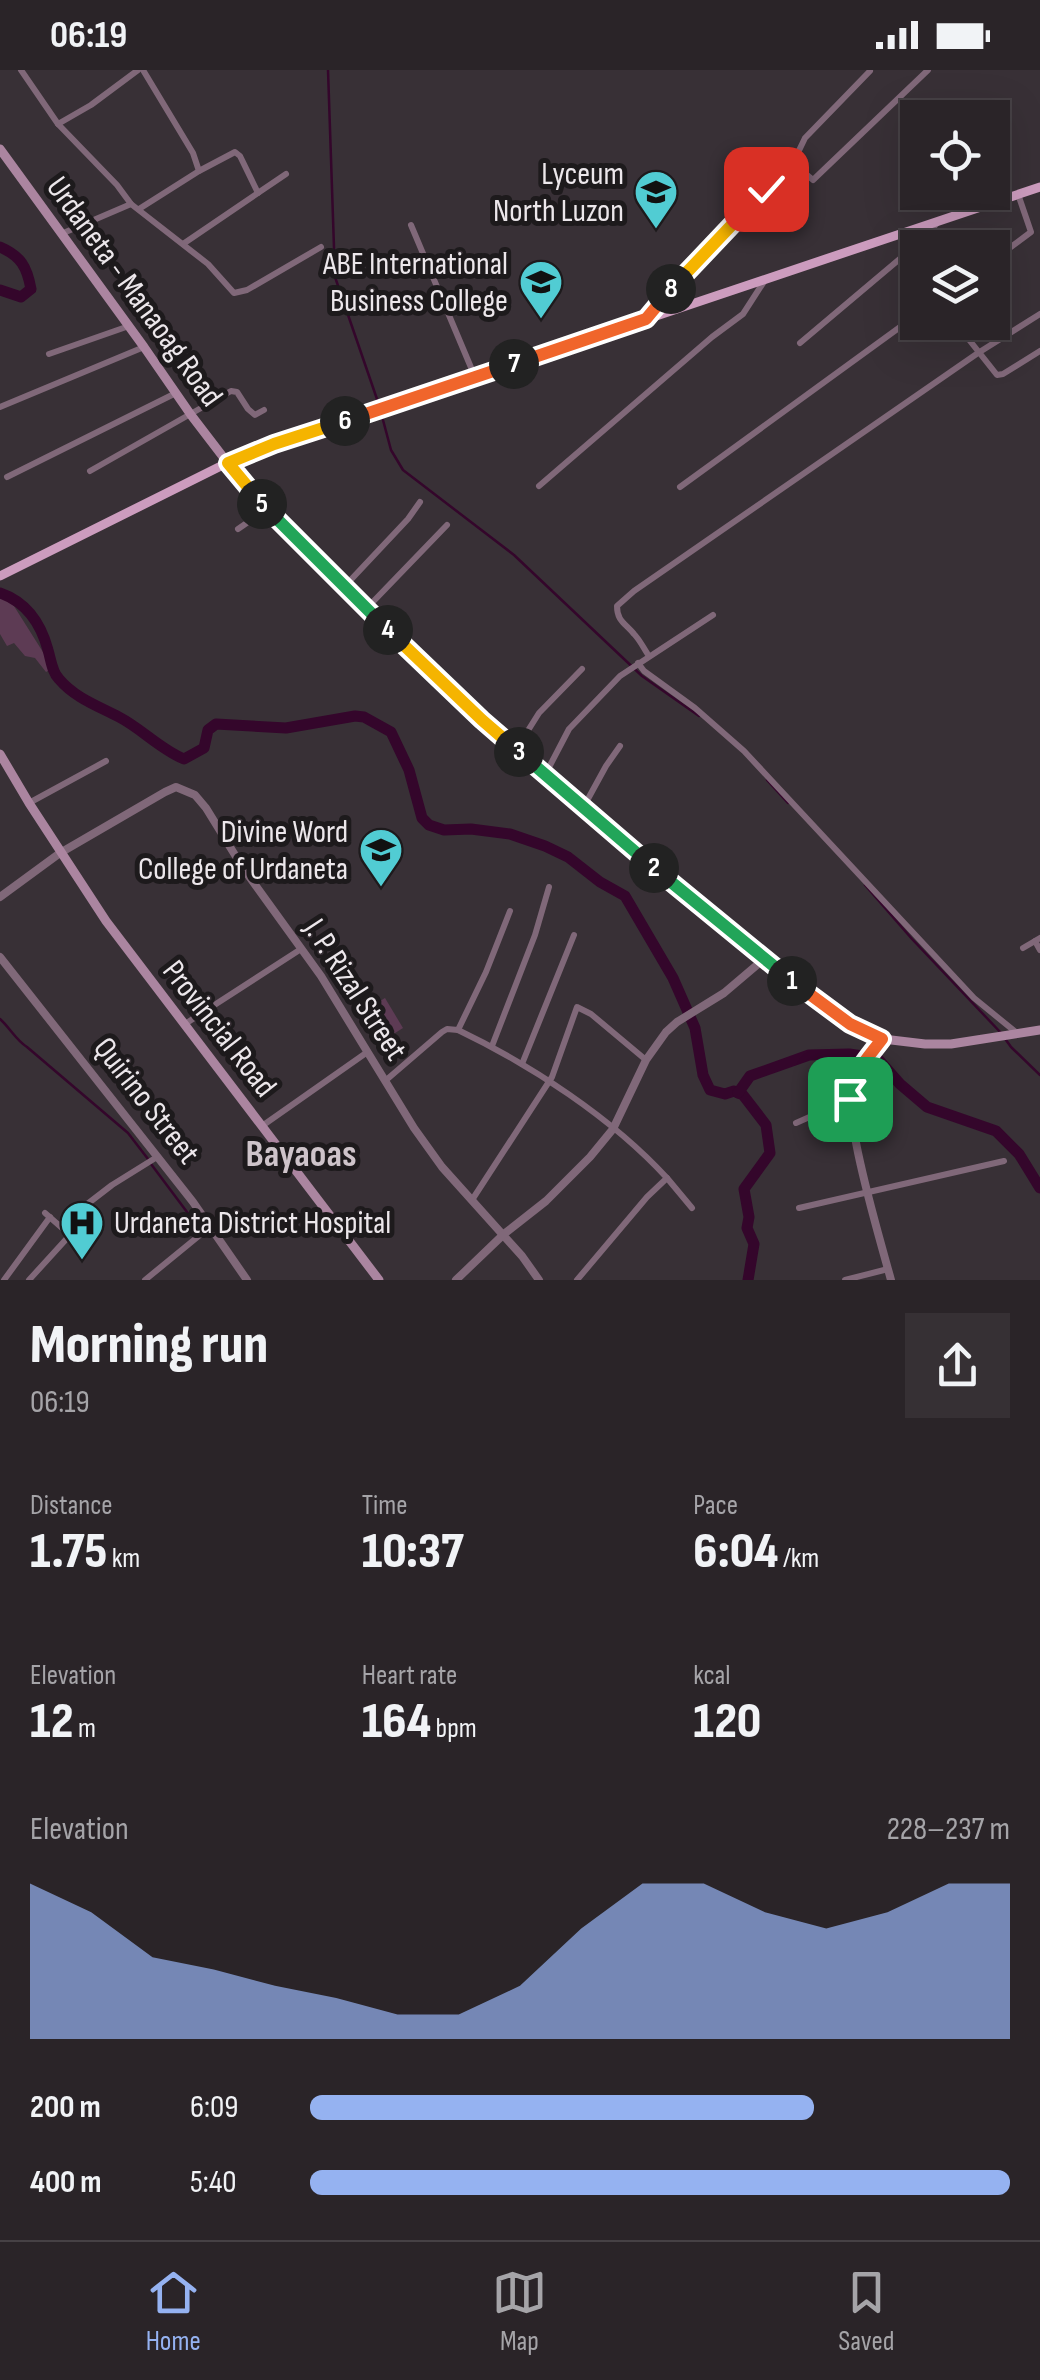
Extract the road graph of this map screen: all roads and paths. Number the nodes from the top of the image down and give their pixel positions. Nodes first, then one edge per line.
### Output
1 (22, 70) edge
2 (141, 70) edge
3 (928, 70) edge
4 (870, 71) edge
5 (58, 124) junction
6 (0, 149) edge
7 (793, 163) junction
8 (199, 171) junction
9 (286, 174) dead end
10 (1040, 187) edge
11 (258, 193) junction
12 (1018, 194) junction
13 (131, 204) junction
14 (140, 209) junction
15 (940, 220) junction
16 (411, 224) dead end
17 (61, 234) junction
18 (182, 244) junction
19 (321, 246) dead end
20 (1010, 248) edge
21 (766, 279) junction
22 (1040, 314) edge
23 (646, 319) junction
24 (128, 326) junction
25 (900, 327) edge
26 (968, 340) edge
27 (800, 343) dead end
28 (144, 346) junction
29 (1040, 350) edge
30 (49, 354) dead end
31 (978, 354) junction
32 (475, 378) junction
33 (176, 394) junction
34 (0, 407) edge
35 (264, 410) dead end
36 (191, 415) junction
37 (228, 463) junction
38 (90, 471) dead end
39 (7, 477) dead end
40 (539, 486) dead end
41 (680, 487) dead end
42 (420, 502) dead end
43 (267, 509) junction
44 (447, 524) dead end
45 (238, 529) dead end
46 (0, 576) edge
47 (345, 586) junction
48 (367, 608) junction
49 (712, 615) dead end
50 (648, 656) junction
51 (636, 664) junction
52 (582, 669) dead end
53 (620, 746) dead end
54 (516, 749) junction
55 (0, 754) edge
56 (106, 761) dead end
57 (545, 776) junction
58 (28, 803) junction
59 (583, 808) junction
60 (60, 853) junction
61 (548, 888) dead end
62 (0, 897) edge
63 (510, 911) dead end
64 (574, 935) dead end
65 (1038, 940) edge
66 (301, 948) junction
67 (1023, 948) dead end
68 (1040, 950) edge
69 (0, 957) edge
70 (764, 959) junction
71 (184, 1024) junction
72 (458, 1030) junction
73 (1040, 1030) edge
74 (1014, 1035) junction
75 (882, 1039) junction
76 (491, 1046) junction
77 (366, 1054) junction
78 (646, 1060) junction
79 (522, 1064) junction
80 (385, 1081) junction
81 (550, 1082) junction
82 (850, 1099) junction
83 (796, 1123) dead end
84 (262, 1126) junction
85 (613, 1129) junction
86 (157, 1157) junction
87 (1004, 1161) dead end
88 (667, 1178) junction
89 (868, 1192) junction
90 (472, 1200) junction
91 (692, 1208) dead end
92 (798, 1208) dead end
93 (60, 1225) junction
94 (211, 1226) junction
95 (504, 1234) junction
96 (888, 1269) junction
97 (4, 1280) edge
98 (29, 1280) edge
99 (145, 1280) edge
100 (247, 1280) edge
101 (379, 1280) edge
102 (456, 1280) edge
103 (539, 1280) edge
104 (577, 1280) edge
105 (845, 1280) edge
106 (891, 1280) edge

1 - 5 street
2 - 5 street
2 - 8 street
3 - 7 street
4 - 7 street
5 - 13 street
6 - 17 main road, Urdaneta - Manaoag Road
7 - 23 street
8 - 11 street
8 - 14 street
9 - 11 street
10 - 12 main road
11 - 18 street
12 - 15 main road
12 - 20 street
13 - 14 street
13 - 17 street
14 - 18 street
15 - 21 main road
15 - 27 street
16 - 32 street
17 - 24 main road, Urdaneta - Manaoag Road
18 - 19 street
21 - 23 main road
21 - 40 street
22 - 31 street
23 - 32 main road
24 - 28 main road, Urdaneta - Manaoag Road
24 - 30 street
25 - 41 street
26 - 31 street
28 - 33 main road, Urdaneta - Manaoag Road
28 - 34 street
29 - 31 street
31 - 50 street
32 - 37 main road
33 - 36 main road, Urdaneta - Manaoag Road
33 - 39 street
35 - 36 street
36 - 37 main road, Urdaneta - Manaoag Road
36 - 38 street
37 - 43 main road, Urdaneta - Manaoag Road
37 - 46 main road
42 - 47 street
43 - 45 street
43 - 47 main road, Urdaneta - Manaoag Road
44 - 48 street
47 - 48 main road, Urdaneta - Manaoag Road
48 - 54 main road, Urdaneta - Manaoag Road
49 - 50 street
50 - 51 street
51 - 57 street
51 - 74 street
52 - 54 street
53 - 59 street
54 - 57 main road, Urdaneta - Manaoag Road
55 - 58 main road, Provincial Road
56 - 58 street
57 - 59 main road, Urdaneta - Manaoag Road
58 - 60 main road, Provincial Road
59 - 70 main road, Urdaneta - Manaoag Road
60 - 62 street
60 - 66 street, J. P. Rizal Street
60 - 71 main road, Provincial Road
61 - 76 street
63 - 72 street
64 - 79 street
65 - 67 street
65 - 68 street
66 - 71 street
66 - 77 street, J. P. Rizal Street
69 - 86 street, Quirino Street
70 - 75 main road, Urdaneta - Manaoag Road
70 - 78 street
71 - 84 main road, Provincial Road
72 - 76 street
72 - 80 street
73 - 74 main road
74 - 75 main road
75 - 82 street
76 - 79 street
77 - 80 street, J. P. Rizal Street
77 - 84 street
78 - 81 street
78 - 85 street
79 - 81 street
80 - 90 street, J. P. Rizal Street
81 - 85 street
81 - 90 street
82 - 83 street
82 - 89 street
84 - 101 main road, Provincial Road
85 - 88 street
85 - 95 street
86 - 93 street
86 - 94 street, Quirino Street
87 - 89 street
88 - 91 street
88 - 104 street
89 - 92 street
89 - 96 street
90 - 95 street, J. P. Rizal Street
93 - 97 street
93 - 98 street
94 - 99 street
94 - 100 street, Quirino Street
95 - 102 street
95 - 103 street, J. P. Rizal Street
96 - 105 street
96 - 106 street

